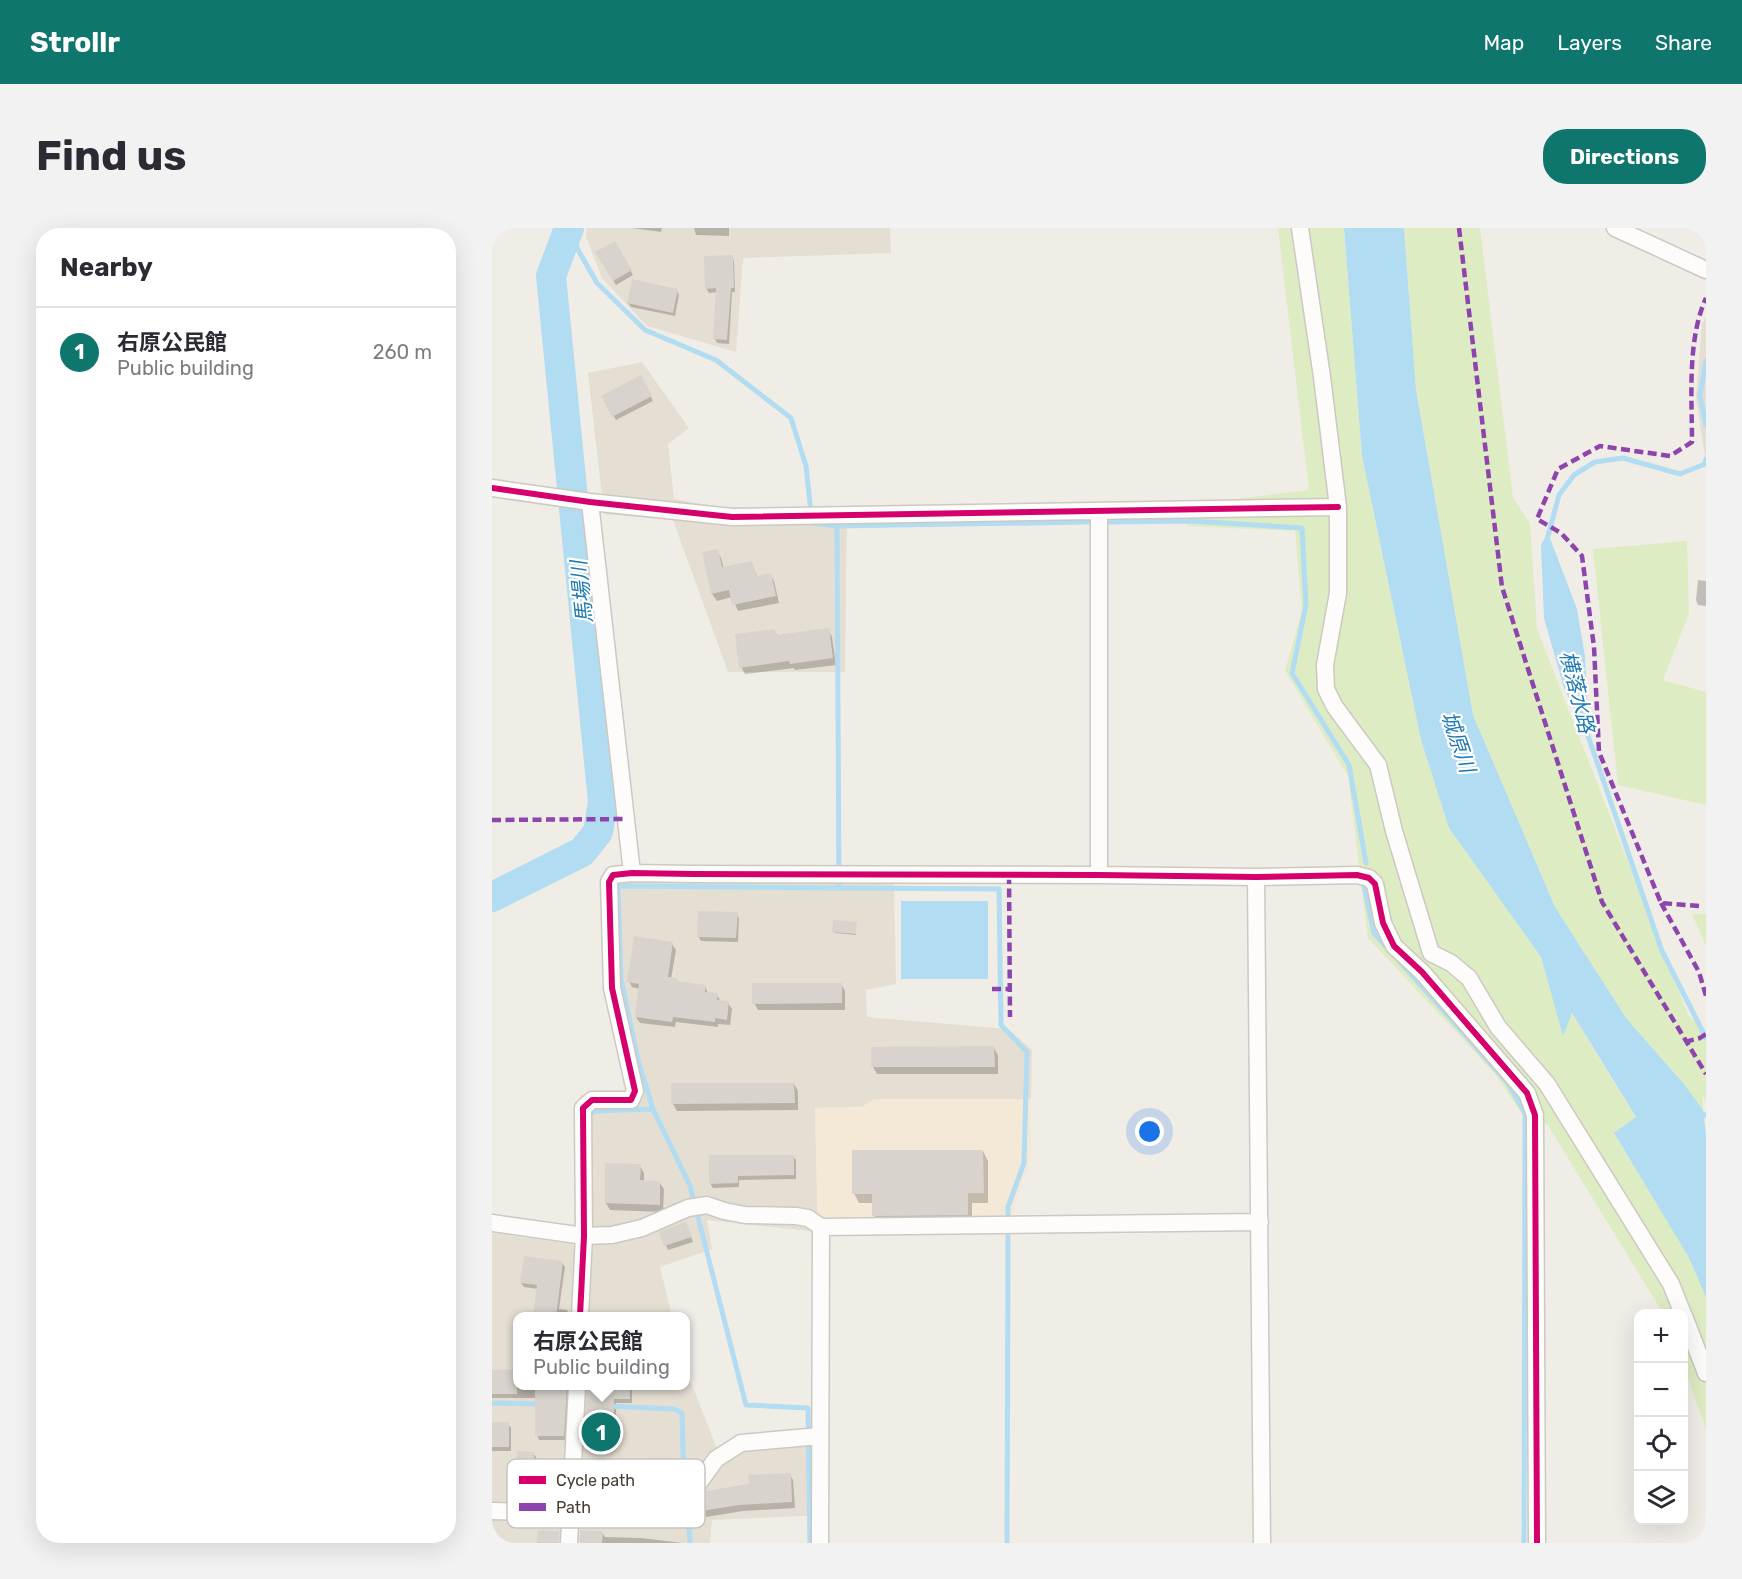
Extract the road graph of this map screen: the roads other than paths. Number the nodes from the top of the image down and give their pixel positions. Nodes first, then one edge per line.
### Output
1 (1300, 228) edge
2 (1615, 228) edge
3 (1706, 270) edge
4 (492, 488) edge
5 (590, 502) junction
6 (1338, 507) junction
7 (1099, 511) junction
8 (632, 873) junction
9 (1099, 875) junction
10 (1256, 877) junction
11 (1431, 953) junction
12 (1422, 972) junction
13 (1260, 1222) junction
14 (492, 1223) edge
15 (821, 1227) junction
16 (584, 1236) junction
17 (1681, 1309) edge
18 (580, 1312) edge
19 (1688, 1328) edge
20 (1706, 1373) edge
21 (577, 1390) edge
22 (820, 1436) junction
23 (574, 1459) edge
24 (705, 1474) edge
25 (492, 1511) edge
26 (507, 1511) edge
27 (570, 1528) edge
28 (569, 1543) edge
29 (820, 1543) edge
30 (1262, 1543) edge
31 (1537, 1543) edge

1 - 6 street
2 - 3 street
4 - 5 street
5 - 7 street
5 - 8 street
6 - 7 street
6 - 11 street
7 - 9 street
8 - 9 street
8 - 16 street
9 - 10 street
10 - 12 street
10 - 13 street
11 - 12 street
11 - 17 street
12 - 31 street
13 - 15 street
13 - 30 street
14 - 16 street
15 - 16 street
15 - 22 street
16 - 18 street
19 - 20 street
21 - 23 street
22 - 24 street
22 - 29 street
25 - 26 street
27 - 28 street

